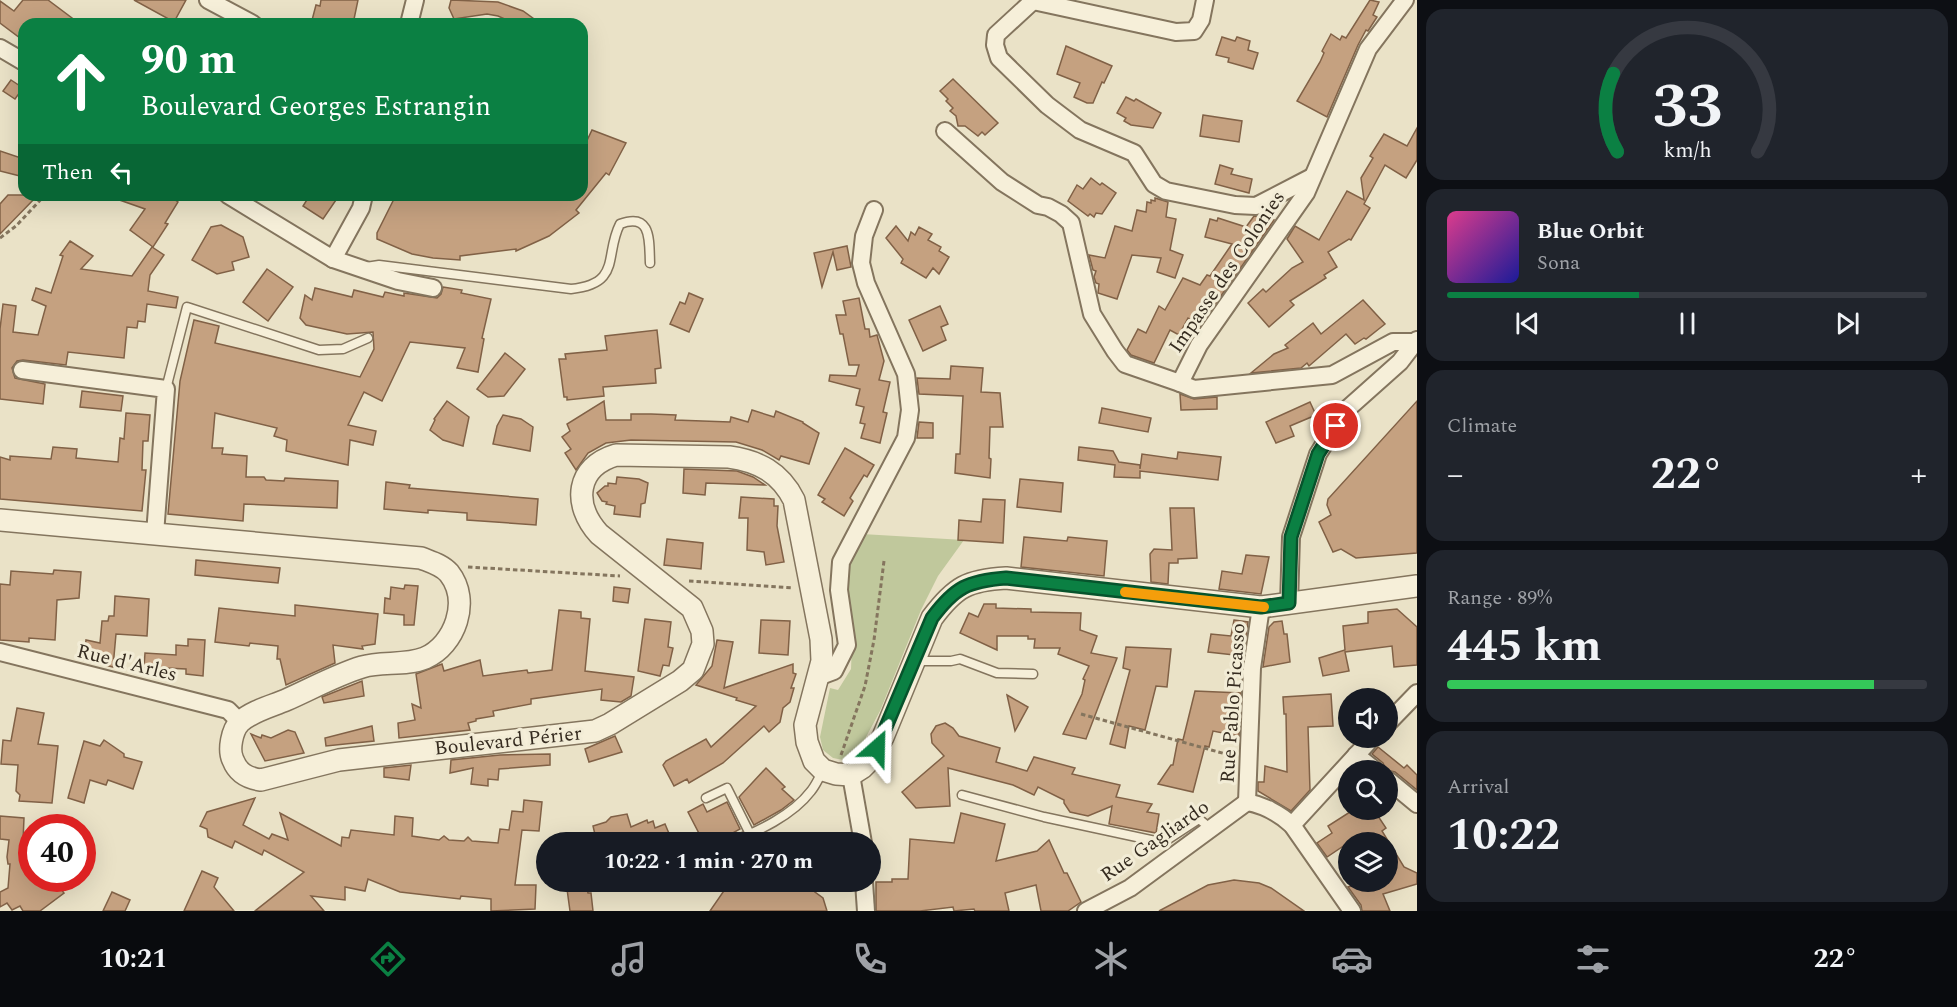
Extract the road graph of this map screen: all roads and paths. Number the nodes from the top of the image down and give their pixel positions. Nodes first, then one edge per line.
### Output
1 (208, 0) edge
2 (415, 0) edge
3 (1205, 0) edge
4 (1405, 0) edge
5 (1034, 1) edge
6 (242, 18) edge
7 (410, 18) edge
8 (0, 48) edge
9 (18, 58) edge
10 (945, 131) dead end
11 (1312, 177) junction
12 (39, 201) edge
13 (238, 201) edge
14 (363, 201) edge
15 (874, 210) dead end
16 (0, 238) edge
17 (333, 259) junction
18 (650, 263) dead end
19 (359, 268) junction
20 (433, 288) dead end
21 (368, 338) dead end
22 (1416, 341) edge
23 (22, 370) dead end
24 (1179, 383) junction
25 (166, 389) junction
26 (0, 520) edge
27 (155, 534) junction
28 (884, 561) dead end
29 (1417, 586) edge
30 (1289, 603) junction
31 (1261, 607) junction
32 (0, 652) edge
33 (914, 661) junction
34 (1033, 674) dead end
35 (818, 676) junction
36 (1417, 693) edge
37 (1398, 713) edge
38 (1081, 714) dead end
39 (240, 722) junction
40 (1363, 748) edge
41 (1228, 755) dead end
42 (1356, 755) junction
43 (1362, 760) edge
44 (837, 773) junction
45 (1398, 788) edge
46 (962, 795) dead end
47 (706, 798) dead end
48 (1247, 802) junction
49 (1417, 804) edge
50 (1292, 825) junction
51 (1210, 828) junction
52 (749, 832) edge
53 (754, 832) edge
54 (859, 832) edge
55 (865, 892) edge
56 (866, 911) edge
57 (1086, 911) edge
58 (1352, 911) edge

1 - 6 street
2 - 7 street
3 - 5 street
4 - 11 street, Impasse des Colonies
5 - 11 street
8 - 9 street
10 - 24 street
11 - 24 street, Impasse des Colonies
12 - 16 path
13 - 17 street
14 - 17 street
15 - 35 street
17 - 19 street
18 - 19 lane
19 - 20 street
21 - 25 lane
22 - 24 street, Impasse des Colonies
22 - 30 street
23 - 25 street
25 - 27 street
26 - 27 street
27 - 39 street
28 - 44 path
29 - 30 street
30 - 31 street
31 - 33 street
31 - 48 street, Rue Pablo Picasso
32 - 39 street, Rue d'Arles
33 - 34 lane
33 - 44 street
35 - 39 street, Boulevard Périer
35 - 44 street, Boulevard Périer
36 - 37 street
38 - 41 path
40 - 42 street
42 - 43 street
42 - 50 street
44 - 53 lane
44 - 54 street
45 - 49 street
46 - 51 lane
47 - 52 lane
48 - 50 street
48 - 51 street, Rue Gagliardo
50 - 58 street
51 - 57 street, Rue Gagliardo
55 - 56 street

